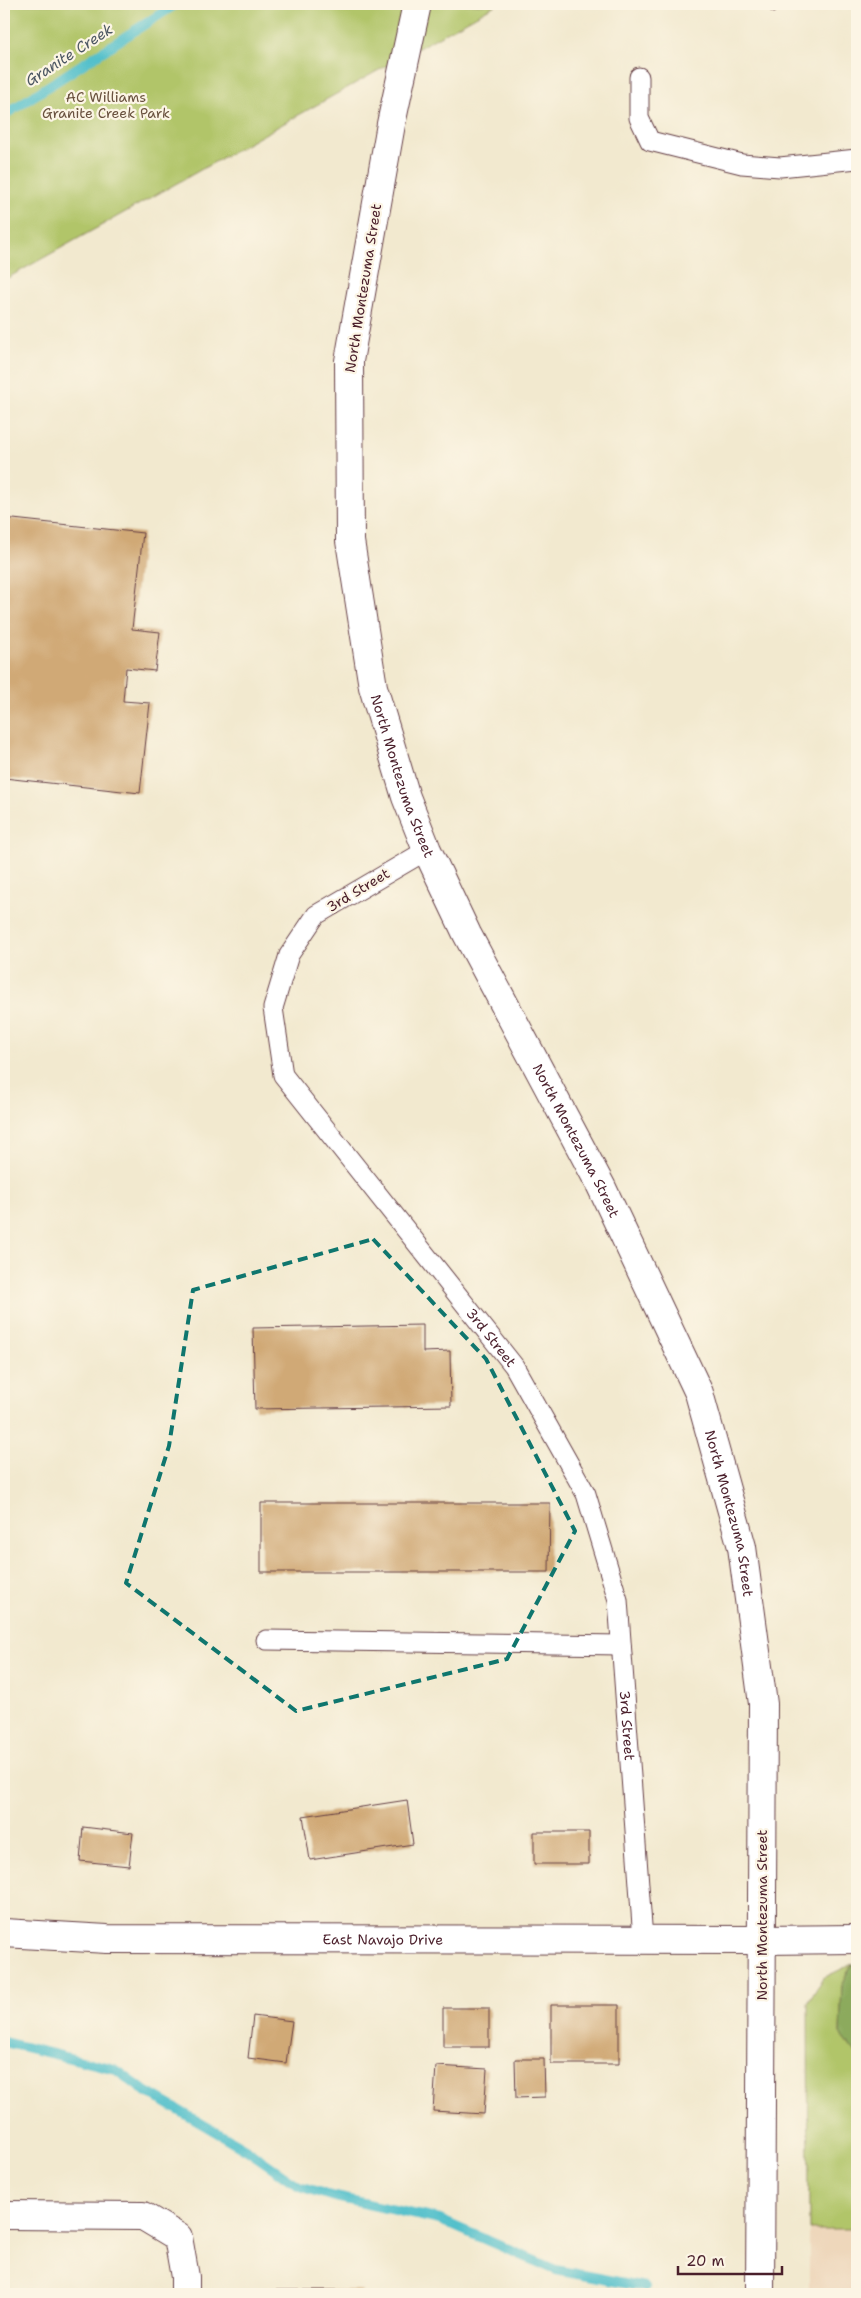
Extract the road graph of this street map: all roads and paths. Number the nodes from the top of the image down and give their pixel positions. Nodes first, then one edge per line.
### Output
1 (417, 4) edge
2 (639, 77) dead end
3 (857, 160) edge
4 (427, 850) junction
5 (266, 1640) dead end
6 (621, 1644) junction
7 (4, 1933) edge
8 (643, 1939) junction
9 (857, 1939) edge
10 (762, 1940) junction
11 (4, 2214) edge
12 (185, 2294) edge
13 (760, 2294) edge

1 - 4 main road, North Montezuma Street
2 - 3 lane
4 - 6 lane, 3rd Street
4 - 10 main road, North Montezuma Street
5 - 6 lane
6 - 8 lane, 3rd Street
7 - 8 main road, East Navajo Drive
8 - 10 main road, East Navajo Drive
9 - 10 main road, East Navajo Drive
10 - 13 main road, North Montezuma Street
11 - 12 main road

